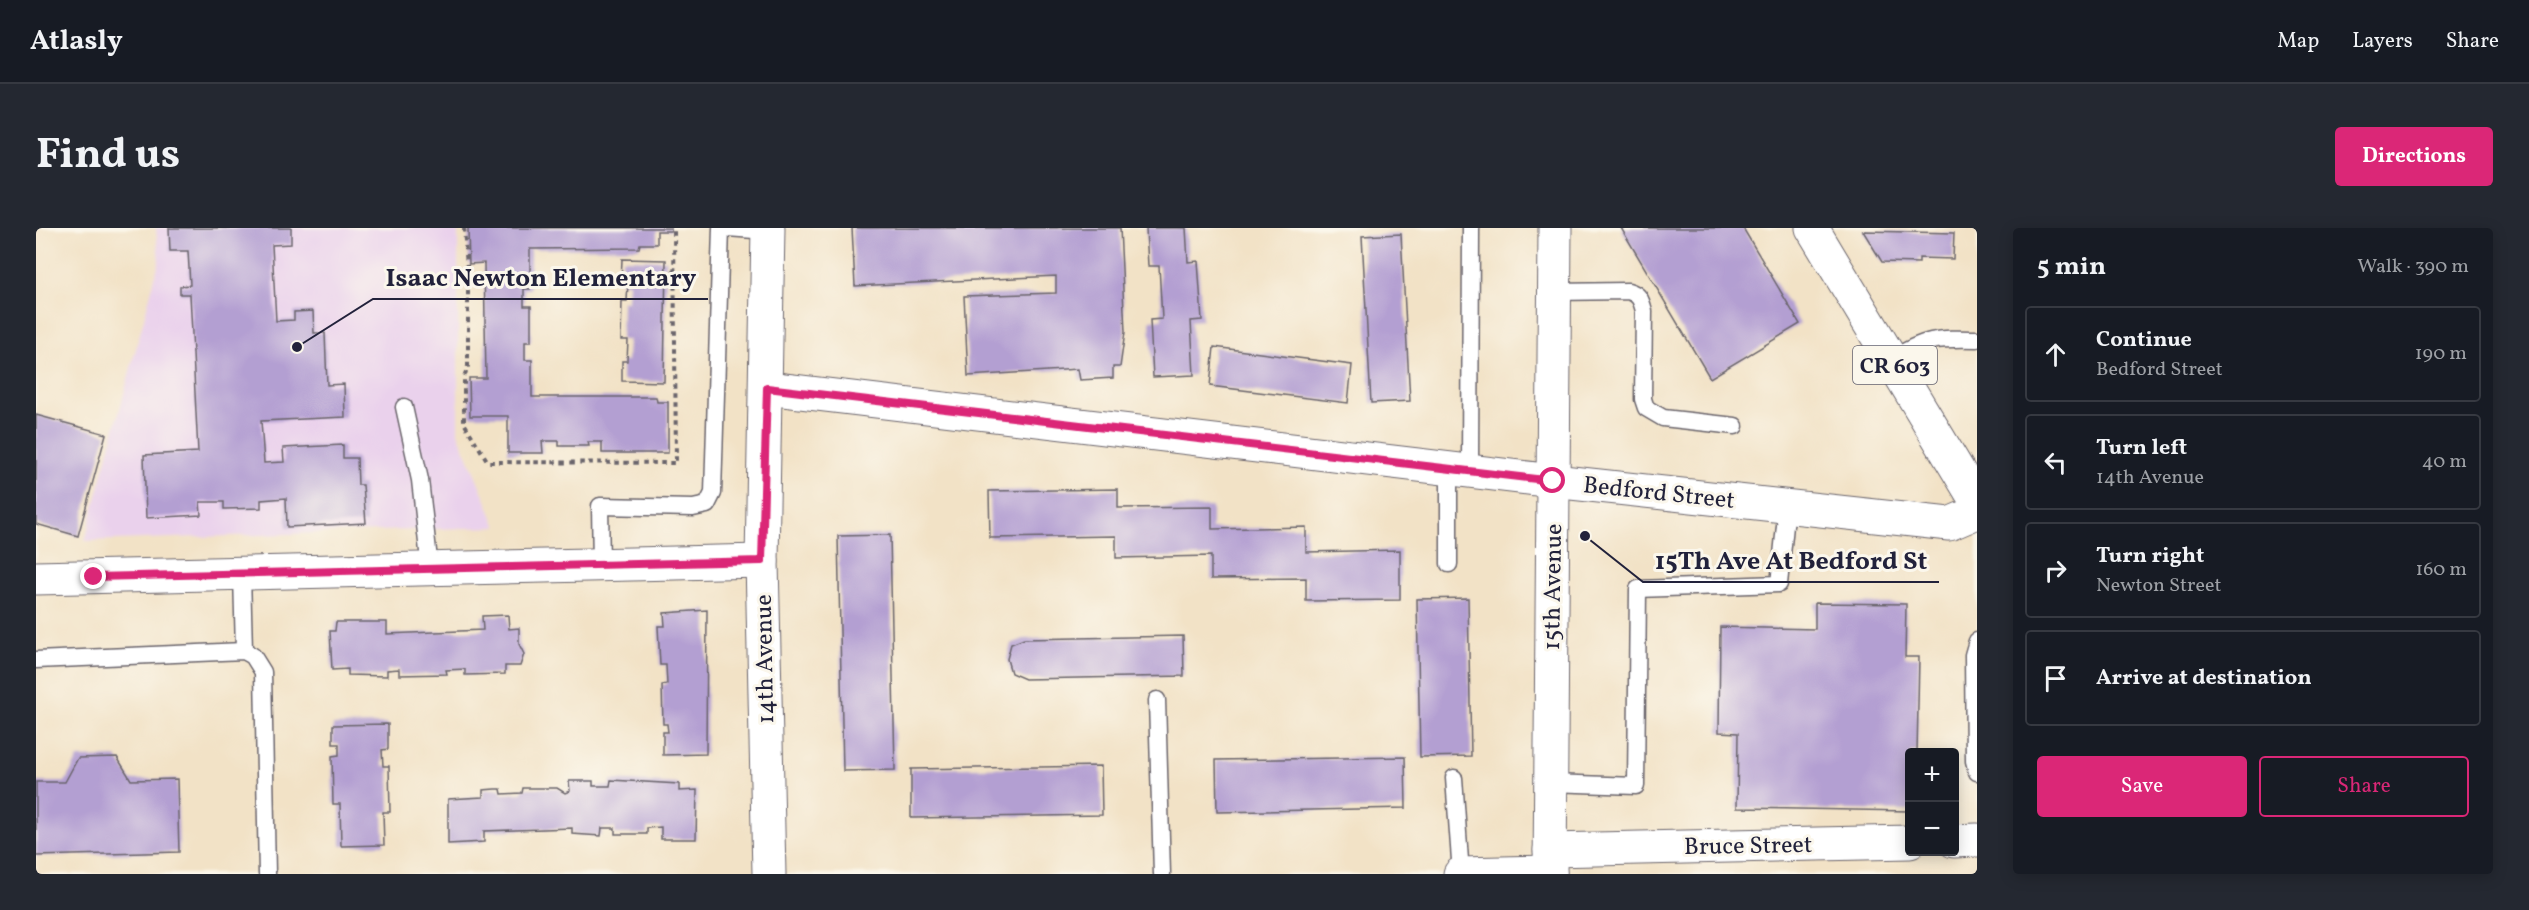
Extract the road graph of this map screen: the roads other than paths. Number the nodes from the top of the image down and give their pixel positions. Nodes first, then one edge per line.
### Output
1 (721, 228) edge
2 (727, 228) edge
3 (1471, 228) edge
4 (1555, 228) edge
5 (1812, 228) edge
6 (768, 230) edge
7 (1554, 292) junction
8 (1977, 339) edge
9 (1891, 360) junction
10 (767, 388) junction
11 (404, 407) dead end
12 (1735, 426) dead end
13 (1459, 470) junction
14 (1553, 481) junction
15 (1977, 502) edge
16 (1787, 506) junction
17 (1977, 512) edge
18 (762, 561) junction
19 (1449, 564) dead end
20 (601, 565) junction
21 (430, 569) junction
22 (242, 574) junction
23 (36, 579) edge
24 (1977, 641) edge
25 (244, 651) junction
26 (36, 660) edge
27 (1157, 700) dead end
28 (1977, 772) edge
29 (1454, 778) dead end
30 (1550, 783) junction
31 (1977, 840) edge
32 (1959, 841) edge
33 (1905, 842) edge
34 (1550, 865) edge
35 (267, 874) edge
36 (769, 874) edge
37 (1162, 874) edge
38 (1460, 874) edge

1 - 20 lane
2 - 6 lane
3 - 13 lane
4 - 7 street, 15th Avenue
5 - 9 street, CR 603
6 - 10 street, 14th Avenue
7 - 12 lane
7 - 14 street, 15th Avenue
8 - 9 lane
9 - 15 street, CR 603
10 - 13 street, Bedford Street
10 - 18 street, 14th Avenue
11 - 21 lane
13 - 14 street, Bedford Street
13 - 19 lane
14 - 16 street, Bedford Street
14 - 30 street, 15th Avenue
16 - 17 street, Bedford Street
16 - 30 lane
18 - 20 street
18 - 36 street, 14th Avenue
20 - 21 street
21 - 22 street
22 - 23 street
22 - 25 lane
24 - 28 lane
25 - 26 lane
25 - 35 lane
27 - 37 lane
29 - 38 lane
30 - 34 street, 15th Avenue
31 - 32 street
33 - 34 street, Bruce Street
34 - 38 street, Bruce Street

